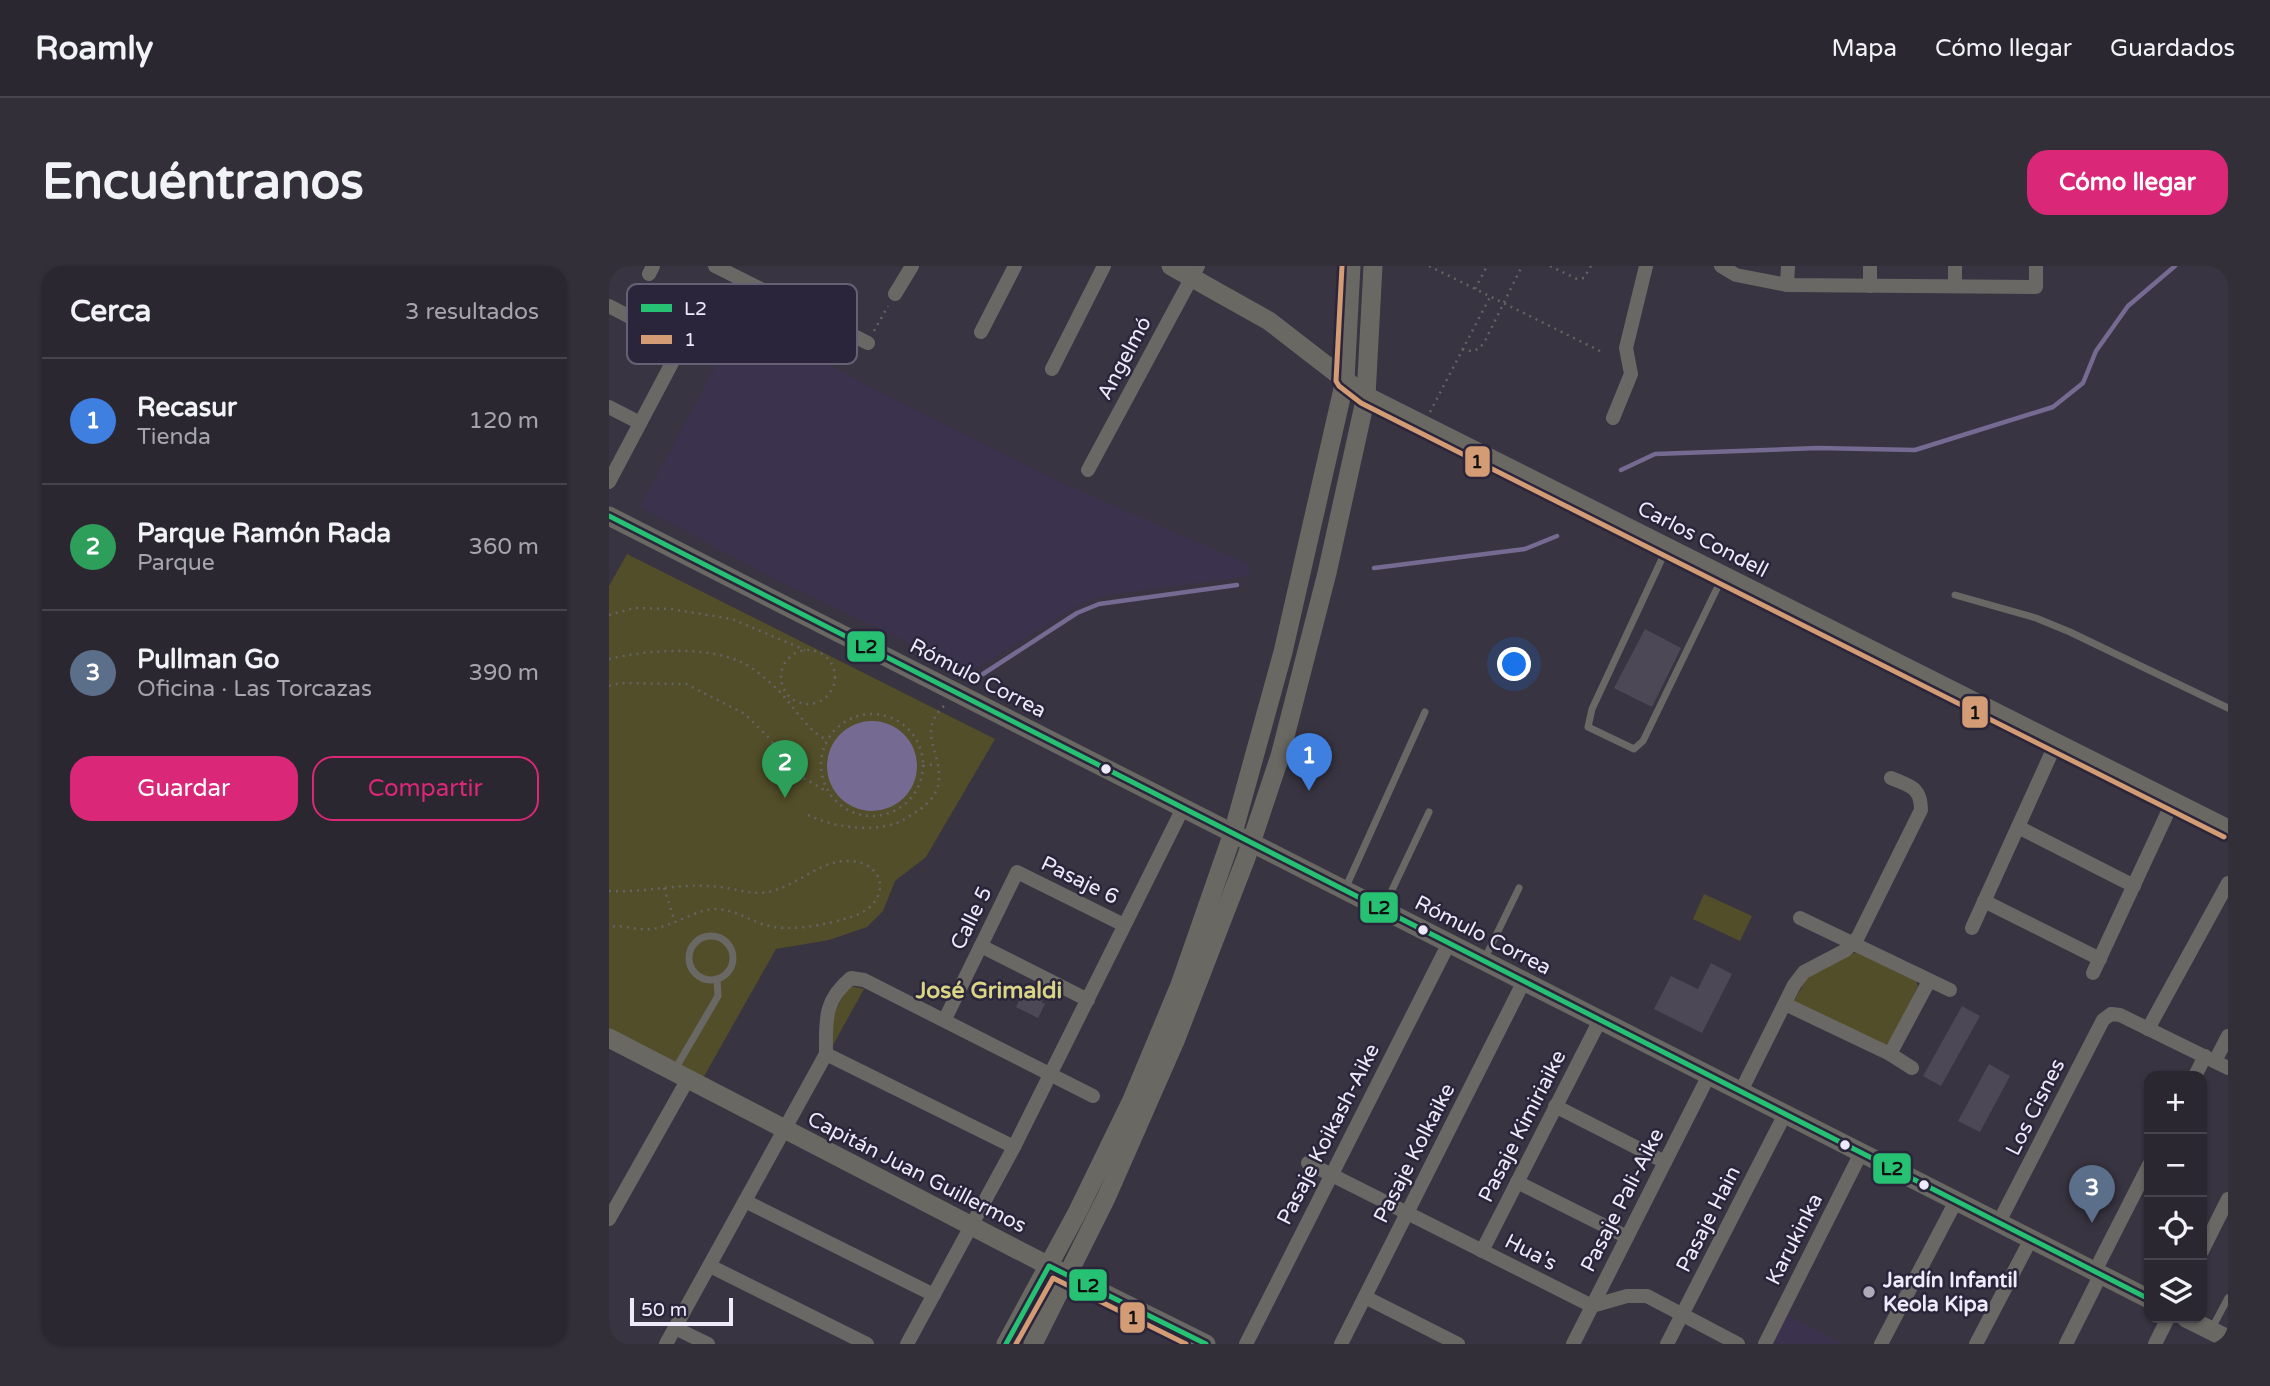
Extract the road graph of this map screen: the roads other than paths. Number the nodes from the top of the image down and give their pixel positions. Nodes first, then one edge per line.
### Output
1 (715, 266) edge
2 (912, 266) edge
3 (1015, 266) edge
4 (1104, 266) edge
5 (1171, 266) edge
6 (1351, 266) edge
7 (1373, 266) edge
8 (1646, 266) edge
9 (1721, 266) edge
10 (1788, 266) edge
11 (1870, 266) edge
12 (1955, 266) edge
13 (2036, 266) edge
14 (1195, 271) edge
15 (751, 284) edge
16 (1787, 285) junction
17 (1955, 285) junction
18 (1870, 286) junction
19 (895, 294) road end
20 (609, 306) edge
21 (627, 315) edge
22 (981, 332) dead end
23 (857, 337) edge
24 (868, 342) road end
25 (671, 364) edge
26 (1052, 369) dead end
27 (1345, 380) junction
28 (1366, 396) junction
29 (609, 407) edge
30 (1613, 418) dead end
31 (640, 423) junction
32 (1087, 470) dead end
33 (609, 482) edge
34 (609, 516) edge
35 (1667, 547) junction
36 (1724, 575) junction
37 (1955, 595) dead end
38 (2228, 708) edge
39 (1426, 712) dead end
40 (2056, 743) junction
41 (1891, 778) dead end
42 (2173, 801) junction
43 (1183, 808) junction
44 (1429, 813) dead end
45 (2018, 827) junction
46 (2228, 829) edge
47 (1233, 833) junction
48 (1252, 843) junction
49 (1017, 872) joint
50 (2228, 883) edge
51 (2134, 886) junction
52 (1519, 888) dead end
53 (1344, 890) junction
54 (1985, 901) junction
55 (1383, 909) junction
56 (1800, 919) dead end
57 (1124, 925) junction
58 (1972, 928) dead end
59 (1449, 943) junction
60 (1852, 944) junction
61 (981, 946) junction
62 (2100, 959) junction
63 (1484, 961) junction
64 (2093, 973) dead end
65 (717, 979) junction
66 (1524, 981) junction
67 (1929, 981) junction
68 (1950, 990) dead end
69 (1088, 1000) junction
70 (1785, 1004) junction
71 (945, 1019) junction
72 (1599, 1020) junction
73 (2148, 1029) junction
74 (2228, 1036) edge
75 (609, 1038) edge
76 (826, 1054) junction
77 (1891, 1054) junction
78 (2216, 1062) edge
79 (1912, 1068) dead end
80 (1050, 1074) junction
81 (681, 1075) junction
82 (1709, 1075) junction
83 (1741, 1091) junction
84 (1093, 1096) dead end
85 (1556, 1106) junction
86 (1786, 1114) junction
87 (784, 1129) junction
88 (1014, 1147) junction
89 (1861, 1153) junction
90 (1665, 1162) junction
91 (1308, 1163) dead end
92 (1331, 1175) junction
93 (2144, 1176) edge
94 (1517, 1182) junction
95 (2228, 1199) edge
96 (745, 1201) junction
97 (1956, 1201) junction
98 (1407, 1213) junction
99 (609, 1219) edge
100 (1999, 1222) junction
101 (972, 1226) junction
102 (1627, 1237) junction
103 (2031, 1239) junction
104 (2207, 1241) edge
105 (1482, 1251) junction
106 (710, 1266) junction
107 (1049, 1266) junction
108 (2098, 1273) junction
109 (1068, 1276) junction
110 (934, 1295) junction
111 (2144, 1296) edge
112 (1364, 1297) junction
113 (2228, 1298) edge
114 (1592, 1306) junction
115 (1682, 1314) junction
116 (2166, 1323) edge
117 (2196, 1323) edge
118 (675, 1328) junction
119 (2219, 1335) edge
120 (666, 1344) edge
121 (708, 1344) edge
122 (867, 1344) edge
123 (907, 1344) edge
124 (1006, 1344) edge
125 (1033, 1344) edge
126 (1206, 1344) edge
127 (1246, 1344) edge
128 (1341, 1344) edge
129 (1458, 1344) edge
130 (1573, 1344) edge
131 (1667, 1344) edge
132 (1738, 1344) edge
133 (1765, 1344) edge
134 (1881, 1344) edge
135 (1976, 1344) edge
136 (2066, 1344) edge
137 (2155, 1344) edge

1 - 15 street
2 - 19 street
3 - 22 street
4 - 26 street
5 - 14 street, Carlos Condell
6 - 27 street
7 - 28 street
8 - 30 street
9 - 16 street
10 - 16 street
11 - 18 street
12 - 17 street
13 - 17 street
14 - 27 street, Carlos Condell
14 - 32 street, Angelmó
16 - 18 street
17 - 18 street
20 - 21 street
23 - 24 street
25 - 31 street
27 - 28 street, Carlos Condell
27 - 47 street
28 - 35 street, Carlos Condell
28 - 48 street
29 - 31 street
31 - 33 street
34 - 43 street, Rómulo Correa
35 - 36 street, Carlos Condell
35 - 36 lane
36 - 40 street, Carlos Condell
37 - 38 lane
39 - 53 lane
40 - 42 street, Carlos Condell
40 - 45 street
41 - 60 street
42 - 46 street, Carlos Condell
42 - 51 street
43 - 47 street, Rómulo Correa
43 - 57 street
44 - 55 lane
45 - 51 street
45 - 54 street
47 - 48 street, Rómulo Correa
47 - 107 street
48 - 53 street, Rómulo Correa
48 - 109 street
49 - 57 street, Pasaje 6
49 - 61 street, Calle 5
50 - 73 street
51 - 62 street
52 - 63 lane
53 - 55 street, Rómulo Correa
54 - 58 street
54 - 62 street
55 - 59 street, Rómulo Correa
56 - 60 street
57 - 69 street
59 - 63 street, Rómulo Correa
59 - 92 street, Pasaje Koikash-Aike
60 - 67 street
60 - 70 street
61 - 69 street
61 - 71 street, Calle 5
62 - 64 street
63 - 66 street, Rómulo Correa
65 - 65 lane
65 - 81 lane
66 - 72 street, Rómulo Correa
66 - 98 street, Pasaje Kolkaike
67 - 68 street
67 - 77 street
69 - 80 street
70 - 77 street
70 - 83 street
71 - 76 street
71 - 80 street
72 - 82 street, Rómulo Correa
72 - 85 street, Pasaje Kimiriaike
73 - 78 street
73 - 100 street, Los Cisnes
74 - 78 street
75 - 81 street, Capitán Juan Guillermos
76 - 87 street
76 - 88 street
77 - 79 street
80 - 84 street
80 - 88 street
81 - 87 street, Capitán Juan Guillermos
81 - 99 street
82 - 83 street, Rómulo Correa
82 - 90 street, Pasaje Pali-Aike
83 - 86 street, Rómulo Correa
85 - 90 street
85 - 94 street, Pasaje Kimiriaike
86 - 89 street, Rómulo Correa
86 - 115 street, Pasaje Hain
87 - 96 street
87 - 101 street, Capitán Juan Guillermos
88 - 101 street
89 - 97 street, Rómulo Correa
89 - 133 street, Karukinka
90 - 102 street, Pasaje Pali-Aike
91 - 92 street, Hua's
92 - 98 street, Hua's
92 - 127 street, Pasaje Koikash-Aike
93 - 108 street
94 - 102 street
94 - 105 street, Pasaje Kimiriaike
95 - 104 street
96 - 106 street
96 - 110 street
97 - 100 street, Rómulo Correa
97 - 134 street
98 - 105 street, Hua's
98 - 112 street, Pasaje Kolkaike
100 - 103 street, Rómulo Correa
101 - 107 street, Capitán Juan Guillermos
101 - 110 street
102 - 114 street, Pasaje Pali-Aike
103 - 108 street, Rómulo Correa
103 - 135 street
105 - 114 street, Hua's
106 - 118 street
106 - 122 street
107 - 109 street, Capitán Juan Guillermos
107 - 124 street
108 - 111 street, Rómulo Correa
108 - 136 street
109 - 125 street
109 - 126 street, Capitán Juan Guillermos
110 - 123 street
112 - 128 street, Pasaje Kolkaike
112 - 129 street
113 - 119 lane
114 - 115 street
114 - 130 street, Pasaje Pali-Aike
115 - 131 street, Pasaje Hain
115 - 132 street
116 - 137 street
117 - 119 street
118 - 120 street
118 - 121 street

